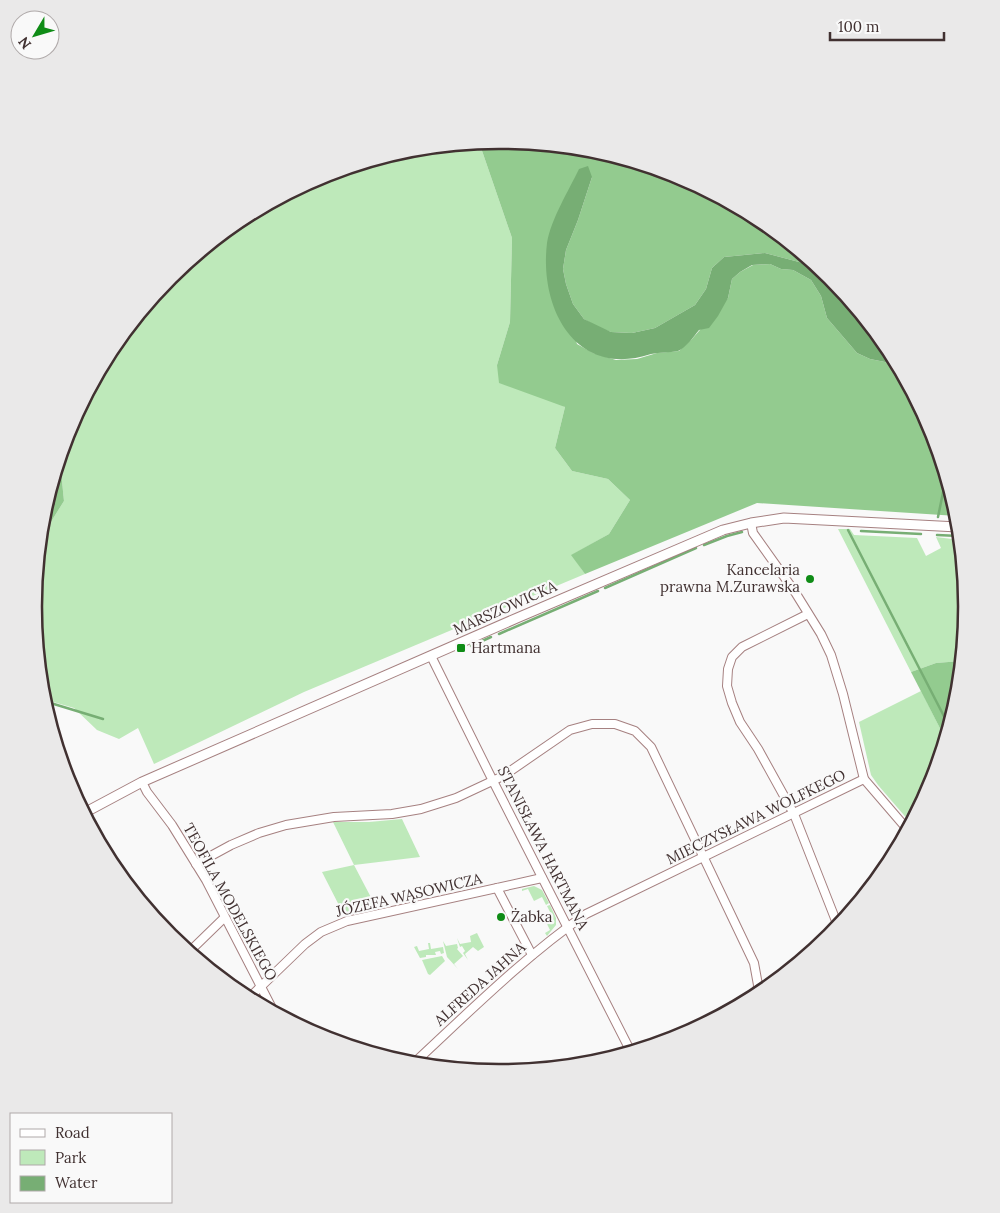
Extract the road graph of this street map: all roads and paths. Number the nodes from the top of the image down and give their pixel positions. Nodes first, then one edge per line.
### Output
1 (751, 523) junction
2 (951, 527) edge
3 (808, 614) junction
4 (431, 656) junction
5 (864, 779) junction
6 (493, 781) junction
7 (142, 782) junction
8 (90, 810) edge
9 (794, 814) junction
10 (902, 823) edge
11 (703, 857) junction
12 (196, 864) junction
13 (542, 878) junction
14 (497, 888) junction
15 (224, 918) junction
16 (835, 918) edge
17 (568, 926) junction
18 (194, 947) edge
19 (532, 955) junction
20 (758, 984) edge
21 (260, 987) junction
22 (255, 992) edge
23 (268, 1001) edge
24 (628, 1045) edge
25 (421, 1057) edge

1 - 2 street, MARSZOWICKA
1 - 3 street, MIECZYSŁAWA WOLFKEGO
1 - 4 street, MARSZOWICKA
3 - 5 street, MIECZYSŁAWA WOLFKEGO
3 - 9 street
4 - 6 street, STANISŁAWA HARTMANA
4 - 7 street, MARSZOWICKA
5 - 9 street, MIECZYSŁAWA WOLFKEGO
5 - 10 street
6 - 11 street
6 - 12 street
6 - 13 street, STANISŁAWA HARTMANA
7 - 8 street, MARSZOWICKA
7 - 12 street, TEOFILA MODELSKIEGO
9 - 11 street, MIECZYSŁAWA WOLFKEGO
9 - 16 street
11 - 17 street, MIECZYSŁAWA WOLFKEGO
11 - 20 street
12 - 15 street, TEOFILA MODELSKIEGO
13 - 14 street, JÓZEFA WĄSOWICZA
13 - 17 street, STANISŁAWA HARTMANA
14 - 19 street
14 - 21 street, JÓZEFA WĄSOWICZA
15 - 18 street
15 - 21 street, TEOFILA MODELSKIEGO
17 - 19 street, ALFREDA JAHNA
17 - 24 street, STANISŁAWA HARTMANA
19 - 25 street, ALFREDA JAHNA
21 - 22 street, JÓZEFA WĄSOWICZA
21 - 23 street, TEOFILA MODELSKIEGO

